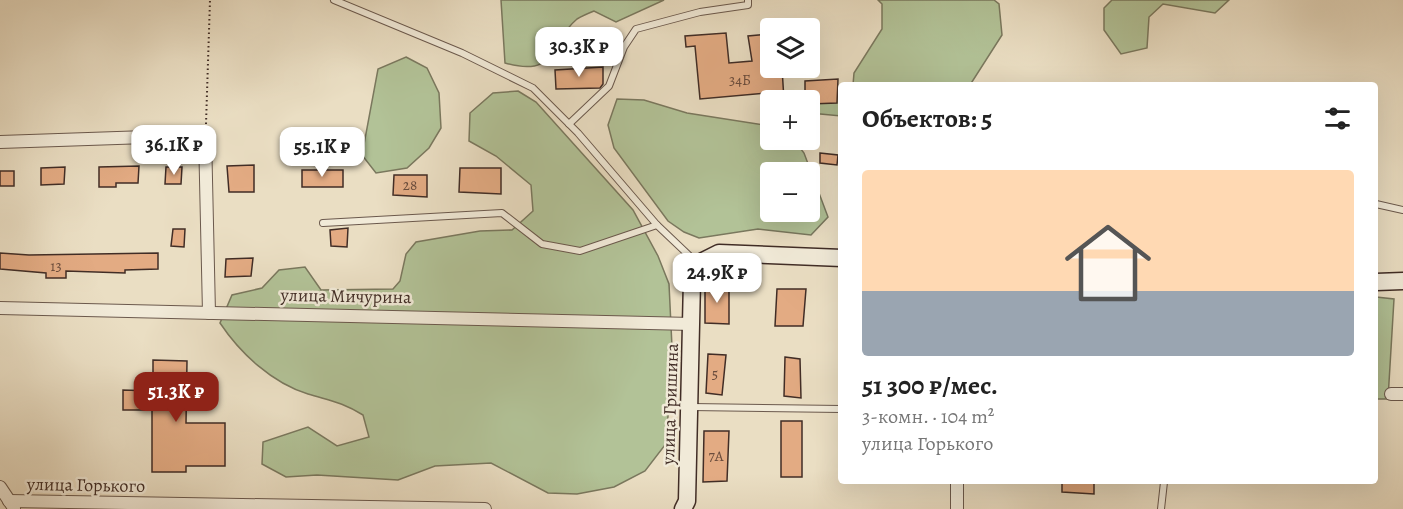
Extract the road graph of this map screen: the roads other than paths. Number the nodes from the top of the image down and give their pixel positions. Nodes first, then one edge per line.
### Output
1 (334, 0) edge
2 (748, 0) edge
3 (569, 124) junction
4 (0, 142) edge
5 (1378, 204) edge
6 (1403, 210) edge
7 (323, 223) dead end
8 (657, 225) junction
9 (838, 258) edge
10 (697, 264) junction
11 (1403, 281) edge
12 (1378, 282) edge
13 (0, 308) edge
14 (208, 313) junction
15 (692, 324) junction
16 (690, 407) junction
17 (838, 409) edge
18 (957, 484) edge
19 (1164, 484) edge
20 (0, 487) edge
21 (12, 505) edge
22 (204, 507) edge
23 (361, 508) edge
24 (485, 509) edge
25 (683, 509) edge
26 (957, 509) edge
27 (1161, 509) edge

1 - 3 lane
2 - 3 lane
3 - 8 lane
4 - 14 street
5 - 6 lane
7 - 8 lane
8 - 10 lane
9 - 10 street
10 - 15 street, улица Гришина
11 - 12 street
13 - 14 street, улица Мичурина
14 - 15 street, улица Мичурина
15 - 16 street, улица Гришина
16 - 17 lane
16 - 25 street, улица Гришина
18 - 26 street
19 - 27 lane
20 - 21 street
21 - 22 street, улица Горького
22 - 23 street, улица Горького
23 - 24 street, улица Горького

